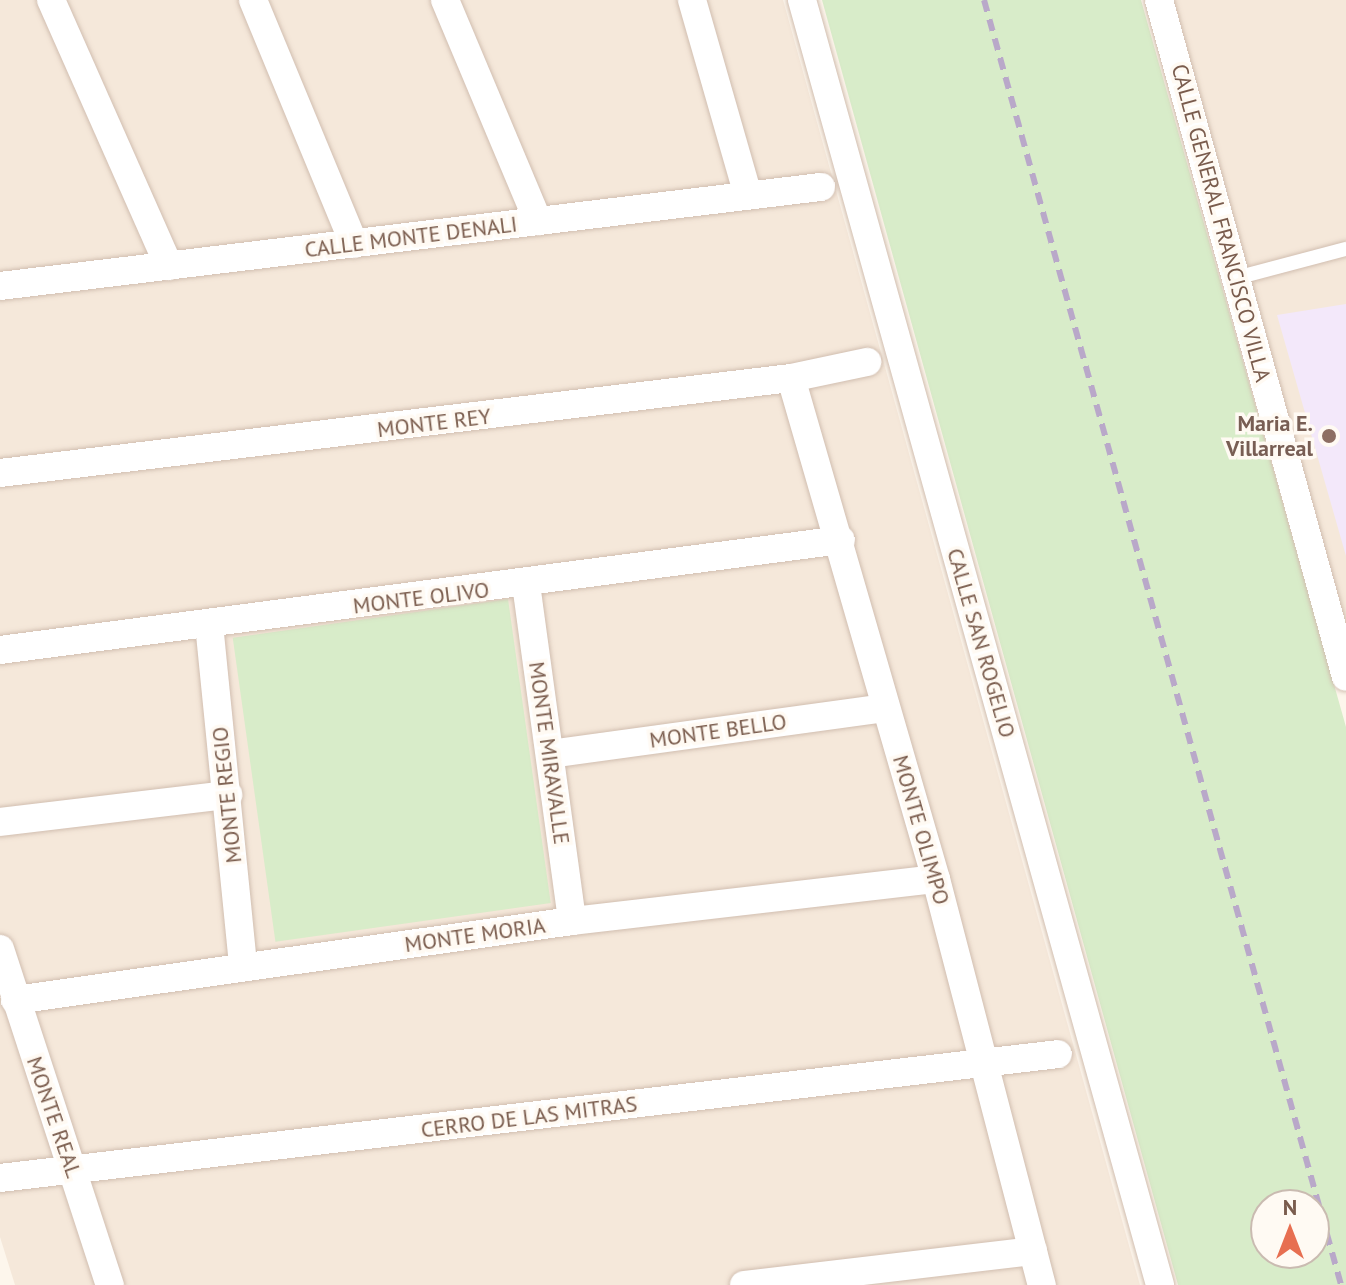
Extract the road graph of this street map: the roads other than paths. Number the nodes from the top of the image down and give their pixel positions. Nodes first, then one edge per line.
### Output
1 (51, 0) edge
2 (253, 0) edge
3 (445, 0) edge
4 (692, 0) edge
5 (802, 0) edge
6 (1159, 0) edge
7 (821, 187) dead end
8 (748, 195) junction
9 (538, 221) junction
10 (354, 244) junction
11 (1346, 249) edge
12 (169, 266) junction
13 (1236, 278) junction
14 (0, 286) edge
15 (867, 362) dead end
16 (791, 378) junction
17 (0, 473) edge
18 (841, 540) junction
19 (526, 584) junction
20 (1338, 620) edge
21 (209, 624) junction
22 (0, 650) edge
23 (1346, 677) edge
24 (885, 708) junction
25 (550, 754) junction
26 (228, 795) junction
27 (0, 822) edge
28 (936, 879) junction
29 (572, 921) junction
30 (0, 949) edge
31 (243, 967) junction
32 (15, 1000) junction
33 (1058, 1054) dead end
34 (985, 1063) junction
35 (72, 1171) junction
36 (0, 1178) edge
37 (1033, 1251) junction
38 (863, 1278) edge
39 (110, 1285) edge
40 (744, 1285) edge
41 (1042, 1285) edge
42 (1160, 1285) edge

1 - 12 street
2 - 10 street
3 - 9 street
4 - 8 street
5 - 42 street, CALLE SAN ROGELIO
6 - 13 street, CALLE GENERAL FRANCISCO VILLA
7 - 8 street, CALLE MONTE DENALI
8 - 9 street, CALLE MONTE DENALI
9 - 10 street, CALLE MONTE DENALI
10 - 12 street, CALLE MONTE DENALI
11 - 13 lane
12 - 14 street, CALLE MONTE DENALI
13 - 20 street, CALLE GENERAL FRANCISCO VILLA
15 - 16 street, MONTE REY
16 - 17 street, MONTE REY
16 - 18 street, MONTE OLIMPO
18 - 19 street, MONTE OLIVO
18 - 24 street, MONTE OLIMPO
19 - 21 street, MONTE OLIVO
19 - 25 street, MONTE MIRAVALLE
20 - 23 street, CALLE GENERAL FRANCISCO VILLA
21 - 22 street, MONTE OLIVO
21 - 26 street, MONTE REGIO
24 - 25 street, MONTE BELLO
24 - 28 street, MONTE OLIMPO
25 - 29 street, MONTE MIRAVALLE
26 - 27 street
26 - 31 street, MONTE REGIO
28 - 29 street, MONTE MORIA
28 - 34 street, MONTE OLIMPO
29 - 31 street, MONTE MORIA
30 - 32 street, MONTE REAL
31 - 32 street, MONTE MORIA
32 - 35 street, MONTE REAL
33 - 34 street, CERRO DE LAS MITRAS
34 - 35 street, CERRO DE LAS MITRAS
34 - 37 street, MONTE OLIMPO
35 - 36 street, CERRO DE LAS MITRAS
35 - 39 street, MONTE REAL
37 - 38 street
37 - 41 street, MONTE OLIMPO
38 - 40 street

